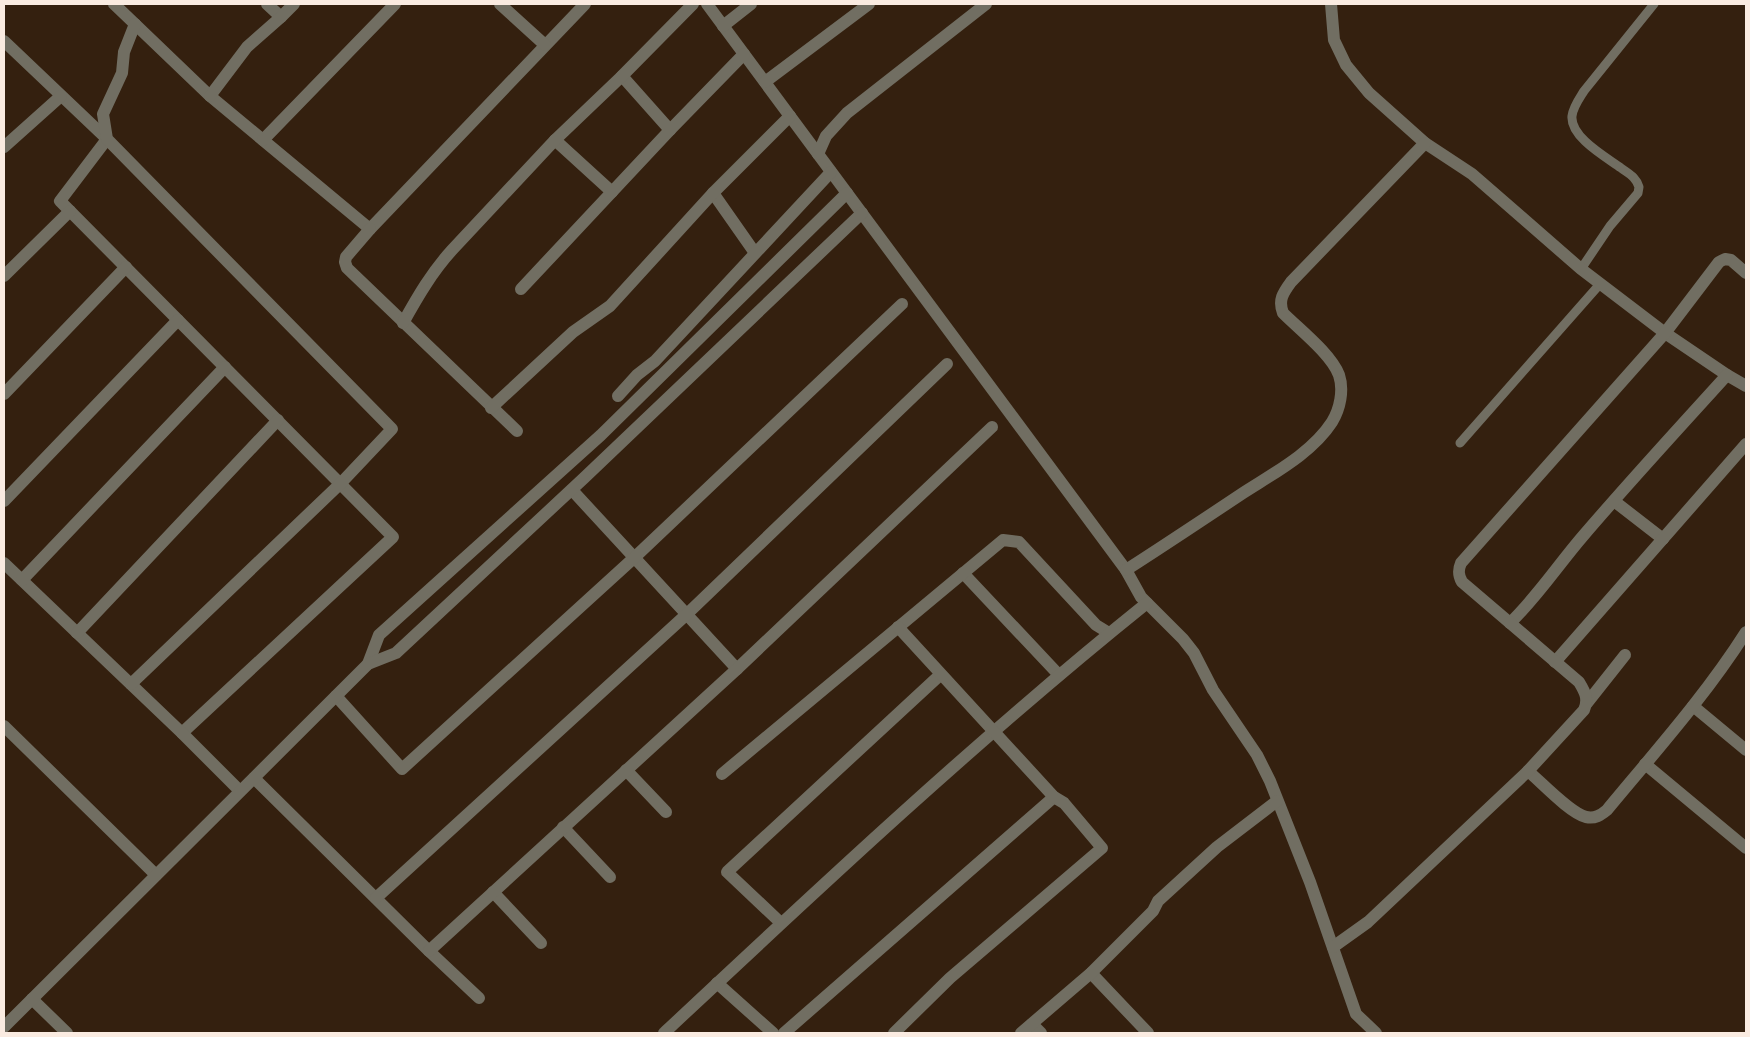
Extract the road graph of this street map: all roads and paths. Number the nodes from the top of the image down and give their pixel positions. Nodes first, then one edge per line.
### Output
1 (114, 4) edge
2 (267, 4) edge
3 (294, 4) edge
4 (395, 4) edge
5 (500, 4) edge
6 (585, 4) edge
7 (693, 4) edge
8 (707, 4) edge
9 (751, 4) edge
10 (869, 4) edge
11 (986, 4) edge
12 (1331, 4) edge
13 (1654, 4) edge
14 (281, 17) junction
15 (135, 24) junction
16 (723, 26) junction
17 (4, 41) edge
18 (545, 45) junction
19 (744, 54) junction
20 (622, 76) junction
21 (764, 82) junction
22 (61, 96) junction
23 (210, 96) junction
24 (790, 116) junction
25 (670, 130) junction
26 (107, 139) junction
27 (263, 140) junction
28 (556, 140) junction
29 (1425, 143) junction
30 (5, 144) edge
31 (818, 154) junction
32 (831, 172) junction
33 (612, 192) junction
34 (713, 193) junction
35 (847, 193) junction
36 (70, 210) junction
37 (862, 213) junction
38 (370, 229) junction
39 (755, 253) junction
40 (126, 267) junction
41 (1581, 269) junction
42 (1746, 272) edge
43 (4, 276) edge
44 (1600, 284) junction
45 (521, 289) dead end
46 (902, 304) dead end
47 (178, 320) junction
48 (403, 323) junction
49 (1664, 333) junction
50 (947, 364) dead end
51 (225, 367) junction
52 (1727, 375) junction
53 (1746, 386) edge
54 (4, 394) edge
55 (618, 396) dead end
56 (491, 408) junction
57 (278, 420) junction
58 (992, 427) dead end
59 (516, 431) dead end
60 (1460, 444) dead end
61 (1746, 444) edge
62 (341, 483) junction
63 (572, 490) junction
64 (4, 501) edge
65 (1614, 501) junction
66 (1663, 539) junction
67 (635, 558) junction
68 (4, 563) edge
69 (1126, 570) junction
70 (963, 574) junction
71 (22, 580) junction
72 (1147, 603) junction
73 (687, 614) junction
74 (1510, 623) junction
75 (898, 627) junction
76 (77, 632) junction
77 (1746, 632) edge
78 (1109, 633) junction
79 (1625, 655) dead end
80 (1555, 662) junction
81 (368, 664) junction
82 (737, 669) junction
83 (940, 675) junction
84 (1059, 675) junction
85 (131, 684) junction
86 (336, 696) junction
87 (1587, 703) junction
88 (1693, 706) junction
89 (4, 726) edge
90 (995, 732) junction
91 (182, 733) junction
92 (1746, 750) edge
93 (1645, 764) junction
94 (626, 770) junction
95 (1528, 771) junction
96 (722, 774) dead end
97 (254, 778) junction
98 (240, 791) junction
99 (1054, 797) junction
100 (1277, 800) junction
101 (666, 812) dead end
102 (563, 827) junction
103 (1746, 848) edge
104 (156, 875) junction
105 (610, 878) dead end
106 (493, 892) junction
107 (376, 898) junction
108 (781, 923) junction
109 (541, 943) dead end
110 (1333, 947) junction
111 (428, 951) junction
112 (1091, 973) junction
113 (717, 983) junction
114 (479, 998) dead end
115 (32, 999) junction
116 (4, 1027) edge
117 (1036, 1029) edge
118 (1372, 1031) edge
119 (67, 1033) edge
120 (664, 1033) edge
121 (773, 1033) edge
122 (784, 1033) edge
123 (894, 1033) edge
124 (1021, 1033) edge
125 (1148, 1033) edge

1 - 15 street
2 - 14 street
3 - 14 street
4 - 27 street
5 - 18 street
6 - 18 street
7 - 20 street
8 - 16 street
9 - 16 street
10 - 21 street
11 - 31 street
12 - 29 street
13 - 41 lane
14 - 23 street
15 - 23 street
15 - 26 street
16 - 19 street
17 - 22 street
18 - 38 street
19 - 21 street
19 - 25 street
20 - 25 street
20 - 28 street
21 - 24 street
22 - 26 street
22 - 30 street
23 - 27 street
24 - 31 street
24 - 34 street
25 - 33 street
26 - 36 street
26 - 62 street
27 - 38 street
28 - 33 street
28 - 48 street
29 - 41 street
29 - 69 street
31 - 32 street
32 - 35 street
32 - 39 street
33 - 45 street
34 - 39 street
34 - 56 street
35 - 37 street
35 - 81 street
36 - 40 street
36 - 43 street
37 - 63 street
37 - 69 street
38 - 48 street
39 - 55 street
40 - 47 street
40 - 54 street
41 - 44 street
42 - 49 street
44 - 49 street
44 - 60 lane
46 - 67 street
47 - 51 street
47 - 64 street
48 - 56 street
49 - 52 street
49 - 74 street
50 - 73 street
51 - 57 street
51 - 71 street
52 - 53 street
52 - 65 street
56 - 59 street
57 - 62 street
57 - 76 street
58 - 82 street
61 - 66 street
62 - 85 street
62 - 91 street
63 - 67 street
63 - 81 street
65 - 66 street
65 - 74 street
66 - 80 street
67 - 73 street
67 - 86 street
68 - 71 street
69 - 72 street
70 - 75 street
70 - 78 street
70 - 84 street
71 - 76 street
72 - 78 street
72 - 100 street
73 - 82 street
73 - 107 street
74 - 80 street
75 - 83 street
75 - 96 street
76 - 85 street
77 - 88 street
78 - 84 street
79 - 87 street
80 - 87 street
81 - 86 street
82 - 94 street
83 - 90 street
83 - 108 street
84 - 90 street
85 - 91 street
86 - 97 street
87 - 95 street
88 - 92 street
88 - 93 street
89 - 104 street
90 - 99 street
90 - 108 street
91 - 98 street
93 - 95 street
93 - 103 street
94 - 101 street
94 - 102 street
95 - 110 street
97 - 98 street
97 - 107 street
98 - 104 street
99 - 122 street
99 - 123 street
100 - 110 street
100 - 112 street
102 - 105 street
102 - 106 street
104 - 115 street
106 - 109 street
106 - 111 street
107 - 111 street
108 - 113 street
110 - 118 street
111 - 114 street
112 - 117 street
112 - 125 street
113 - 120 street
113 - 121 street
115 - 116 street
115 - 119 street
117 - 124 street

